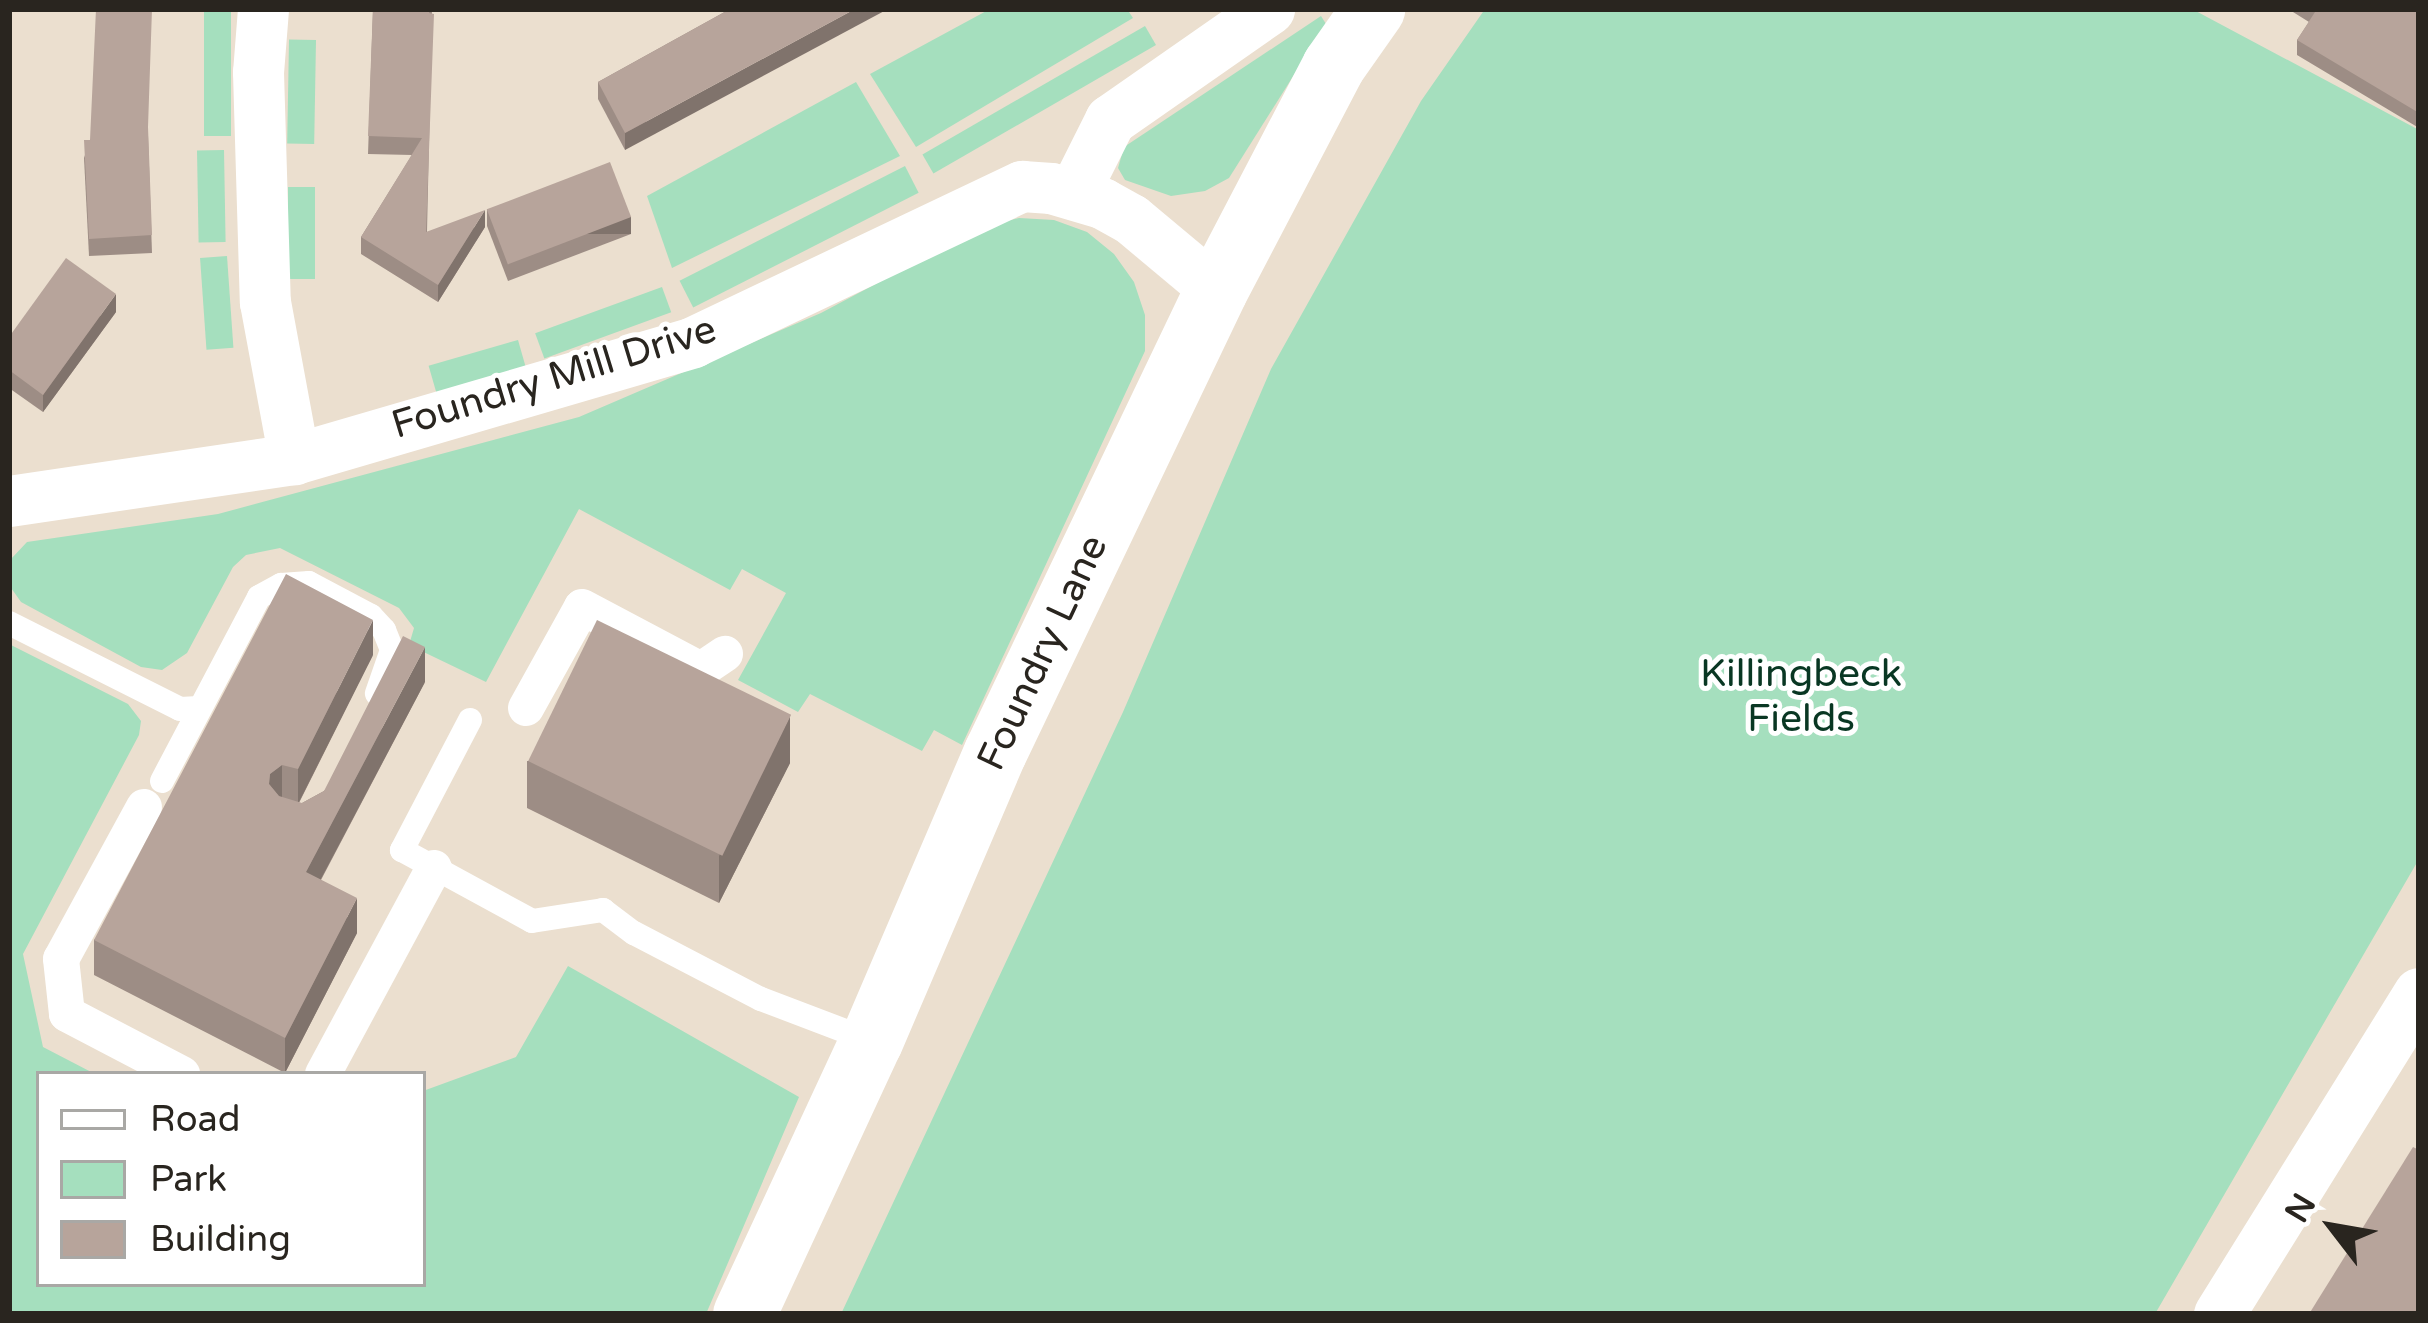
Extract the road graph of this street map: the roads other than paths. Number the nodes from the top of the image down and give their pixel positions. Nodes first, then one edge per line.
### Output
1 (263, 9) edge
2 (1268, 9) edge
3 (1373, 9) edge
4 (1073, 194) junction
5 (1216, 290) junction
6 (293, 458) junction
7 (9, 501) edge
8 (9, 622) edge
9 (725, 654) dead end
10 (199, 708) junction
11 (526, 708) dead end
12 (470, 720) dead end
13 (360, 723) edge
14 (153, 794) joint
15 (434, 868) junction
16 (2419, 993) edge
17 (872, 1041) junction
18 (176, 1071) edge
19 (325, 1071) edge
20 (744, 1314) edge
21 (2218, 1314) edge

1 - 6 street
2 - 4 street
3 - 5 street, Foundry Lane
4 - 5 street, Foundry Mill Drive
4 - 6 street, Foundry Mill Drive
5 - 17 street, Foundry Lane
6 - 7 street, Foundry Mill Drive
8 - 10 lane
9 - 11 street
10 - 13 lane
10 - 14 lane
12 - 15 lane
14 - 18 street
15 - 17 lane
15 - 19 street
16 - 21 street
17 - 20 street, Foundry Lane

